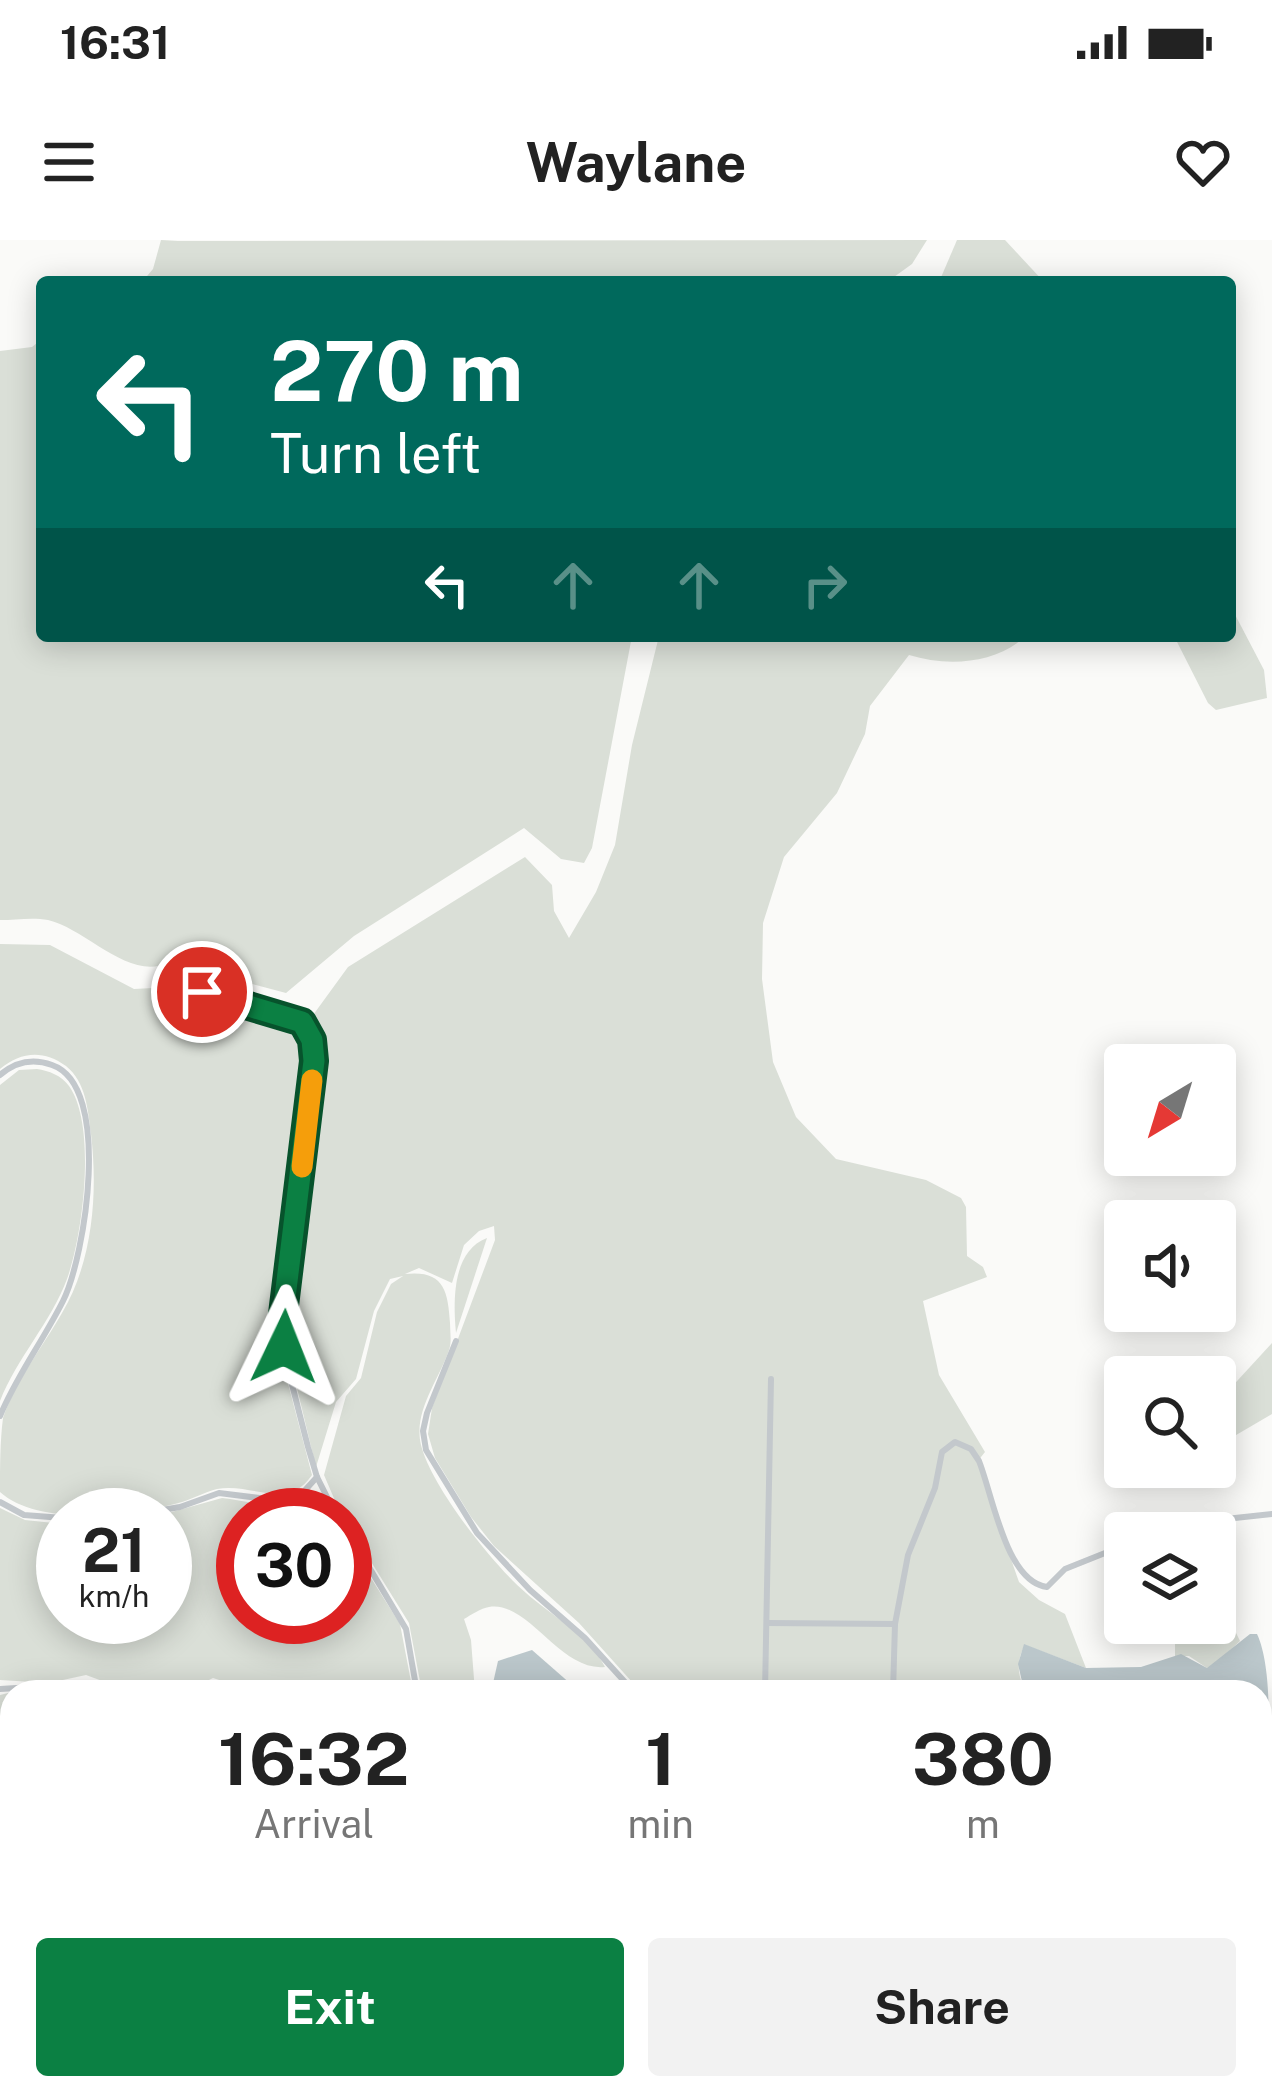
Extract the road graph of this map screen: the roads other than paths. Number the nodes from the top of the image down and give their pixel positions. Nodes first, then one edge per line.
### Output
1 (202, 992) dead end
2 (0, 1075) edge
3 (456, 1341) dead end
4 (771, 1379) dead end
5 (0, 1416) edge
6 (317, 1477) junction
7 (307, 1488) edge
8 (322, 1488) edge
9 (0, 1502) edge
10 (1272, 1514) edge
11 (36, 1516) edge
12 (1236, 1518) edge
13 (1104, 1553) edge
14 (372, 1572) edge
15 (767, 1623) junction
16 (896, 1624) junction
17 (415, 1680) edge
18 (623, 1680) edge
19 (765, 1680) edge
20 (894, 1680) edge

1 - 6 street
2 - 5 street
3 - 18 street
4 - 15 street
6 - 7 street
6 - 8 street
9 - 11 street
10 - 12 street
13 - 16 street
14 - 17 street
15 - 16 street
15 - 19 street
16 - 20 street

